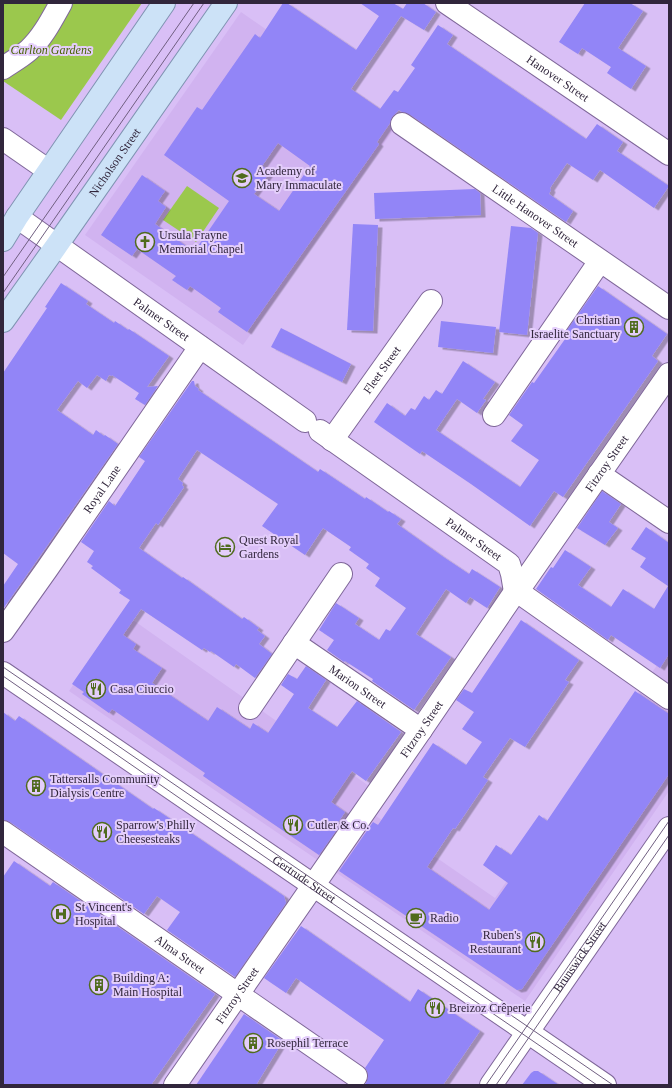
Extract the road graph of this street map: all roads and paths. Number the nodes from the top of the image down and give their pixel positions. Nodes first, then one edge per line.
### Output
1 (61, 3) edge
2 (164, 3) edge
3 (226, 3) edge
4 (447, 3) edge
5 (3, 68) edge
6 (402, 124) dead end
7 (3, 139) edge
8 (669, 154) edge
9 (39, 164) dead end
10 (17, 217) junction
11 (3, 240) edge
12 (57, 245) junction
13 (600, 261) junction
14 (431, 301) dead end
15 (669, 308) edge
16 (3, 321) edge
17 (200, 347) junction
18 (669, 374) edge
19 (494, 415) dead end
20 (319, 430) junction
21 (599, 474) junction
22 (669, 522) edge
23 (509, 564) junction
24 (535, 566) junction
25 (341, 574) dead end
26 (514, 592) junction
27 (3, 631) edge
28 (294, 643) junction
29 (3, 673) edge
30 (669, 698) edge
31 (250, 708) dead end
32 (421, 730) junction
33 (669, 828) edge
34 (3, 832) edge
35 (314, 885) junction
36 (238, 995) junction
37 (528, 1032) junction
38 (356, 1076) dead end
39 (176, 1085) edge
40 (491, 1085) edge
41 (605, 1085) edge

1 - 5 street
2 - 10 main road
3 - 12 main road, Nicholson Street
4 - 8 street, Hanover Street
6 - 13 street, Little Hanover Street
7 - 9 street
10 - 11 main road
10 - 12 street, Palmer Street
12 - 16 main road, Nicholson Street
12 - 17 street, Palmer Street
13 - 15 street, Little Hanover Street
13 - 19 street
14 - 20 street, Fleet Street
17 - 20 street, Palmer Street
17 - 27 street, Royal Lane
18 - 21 street, Fitzroy Street
20 - 23 street, Palmer Street
21 - 22 street
21 - 24 street, Fitzroy Street
23 - 24 street
23 - 26 street, Palmer Street
24 - 26 street, Fitzroy Street
25 - 28 street
26 - 30 street
26 - 32 street, Fitzroy Street
28 - 31 street
28 - 32 street, Marion Street
29 - 35 street, Gertrude Street
32 - 35 street, Fitzroy Street
33 - 37 street, Brunswick Street
34 - 36 street, Alma Street
35 - 36 street, Fitzroy Street
35 - 37 street, Gertrude Street
36 - 38 street, Alma Street
36 - 39 street, Fitzroy Street
37 - 40 street, Brunswick Street
37 - 41 street, Gertrude Street

